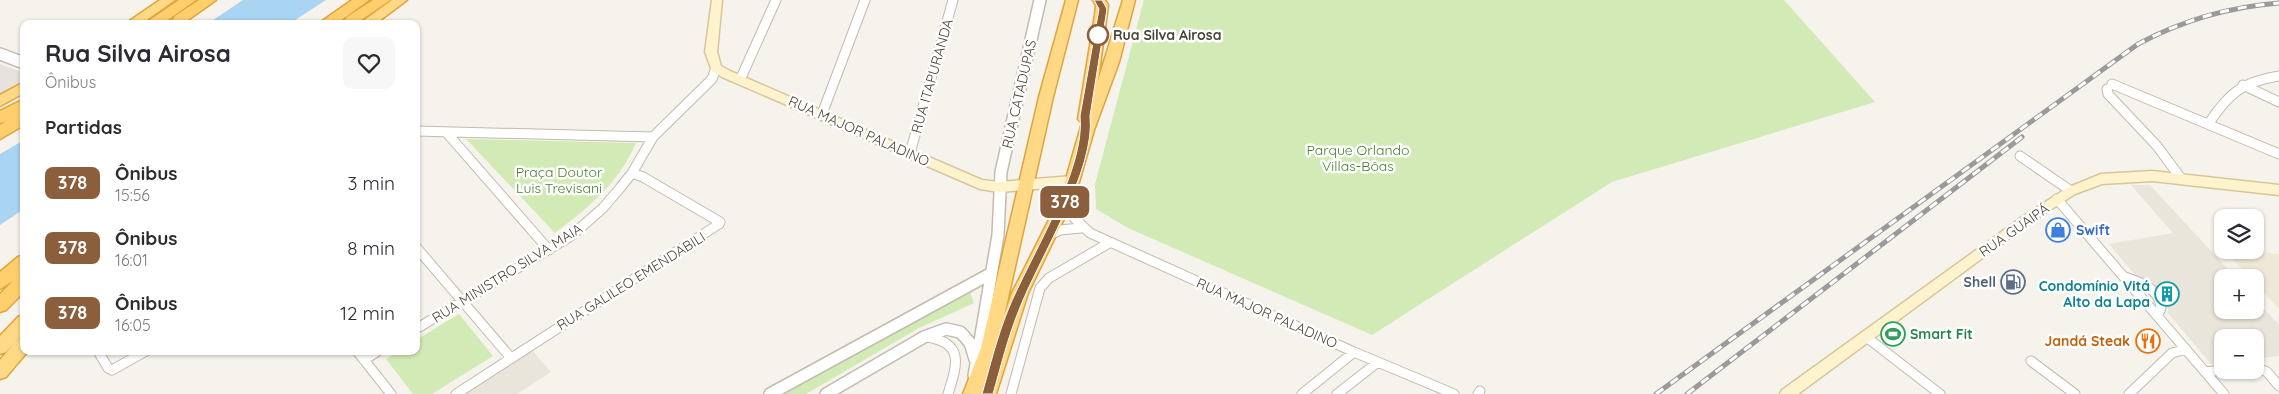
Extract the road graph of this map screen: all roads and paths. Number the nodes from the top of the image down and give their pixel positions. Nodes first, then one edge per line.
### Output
1 (169, 0) edge
2 (189, 0) edge
3 (209, 0) edge
4 (362, 0) edge
5 (383, 0) edge
6 (401, 0) edge
7 (717, 0) edge
8 (776, 0) edge
9 (865, 0) edge
10 (954, 0) edge
11 (1040, 0) edge
12 (1072, 0) edge
13 (1098, 0) edge
14 (1129, 0) edge
15 (137, 20) edge
16 (157, 20) edge
17 (178, 20) edge
18 (331, 20) edge
19 (352, 20) edge
20 (371, 20) edge
21 (0, 54) edge
22 (20, 62) edge
23 (718, 74) junction
24 (2279, 76) edge
25 (740, 80) junction
26 (2243, 85) junction
27 (20, 89) edge
28 (0, 101) edge
29 (2279, 102) edge
30 (20, 106) edge
31 (822, 114) junction
32 (0, 118) edge
33 (20, 120) edge
34 (2209, 122) junction
35 (1087, 130) junction
36 (420, 131) edge
37 (446, 132) junction
38 (0, 133) edge
39 (653, 137) junction
40 (910, 153) junction
41 (2279, 154) edge
42 (2020, 156) dead end
43 (632, 173) junction
44 (2180, 178) junction
45 (1073, 181) junction
46 (1027, 184) junction
47 (999, 187) junction
48 (2071, 190) junction
49 (2279, 190) edge
50 (1068, 196) junction
51 (2057, 199) junction
52 (1086, 231) junction
53 (1047, 236) junction
54 (1109, 243) junction
55 (549, 250) junction
56 (20, 252) edge
57 (420, 252) edge
58 (1089, 254) junction
59 (20, 265) edge
60 (0, 269) edge
61 (990, 274) junction
62 (0, 282) edge
63 (20, 285) edge
64 (462, 301) junction
65 (0, 305) edge
66 (20, 326) edge
67 (420, 327) edge
68 (1865, 336) junction
69 (924, 337) junction
70 (0, 347) edge
71 (20, 349) edge
72 (2186, 349) junction
73 (1354, 352) junction
74 (100, 355) edge
75 (139, 355) edge
76 (360, 355) edge
77 (372, 355) edge
78 (511, 358) junction
79 (364, 360) junction
80 (976, 360) junction
81 (2030, 361) dead end
82 (1378, 362) junction
83 (2214, 371) edge
84 (2264, 371) edge
85 (0, 372) edge
86 (2205, 372) junction
87 (2279, 386) edge
88 (980, 393) edge
89 (391, 394) edge
90 (456, 394) edge
91 (770, 394) edge
92 (826, 394) edge
93 (948, 394) edge
94 (1011, 394) edge
95 (1302, 394) edge
96 (1337, 394) edge
97 (1454, 394) edge
98 (1787, 394) edge
99 (1940, 394) edge
100 (2075, 394) edge
101 (2129, 394) edge
102 (2224, 394) edge

1 - 15 highway
2 - 16 highway
3 - 17 highway
4 - 18 highway
5 - 19 highway
6 - 20 highway
7 - 23 main road
8 - 25 street
9 - 31 street
10 - 40 street, RUA ITAPURANDA
11 - 47 street, RUA CATADUPAS
12 - 46 highway
13 - 35 highway
14 - 35 highway
21 - 22 street
23 - 25 main road, RUA MAJOR PALADINO
23 - 39 street, RUA MINISTRO SILVA MAIA
24 - 26 street
25 - 31 main road, RUA MAJOR PALADINO
26 - 29 street
26 - 34 street
27 - 28 highway
30 - 32 highway
31 - 40 main road, RUA MAJOR PALADINO
33 - 38 highway
34 - 41 street
34 - 44 street
35 - 45 highway
36 - 37 street
37 - 39 street
37 - 55 street
39 - 43 street, RUA MINISTRO SILVA MAIA
40 - 47 main road, RUA MAJOR PALADINO
42 - 48 street
43 - 55 street, RUA MINISTRO SILVA MAIA
43 - 78 street, RUA GALILEO EMENDABILI
44 - 48 main road, RUA GUAIPÁ
44 - 49 main road, RUA GUAIPÁ
45 - 46 main road, RUA MAJOR PALADINO
45 - 50 highway
46 - 47 main road, RUA MAJOR PALADINO
46 - 88 highway
47 - 61 street, RUA CATADUPAS
48 - 51 main road, RUA GUAIPÁ
50 - 52 street
50 - 53 highway
51 - 68 main road, RUA GUAIPÁ
51 - 72 street
52 - 53 street
52 - 54 street, RUA MAJOR PALADINO
52 - 58 street
53 - 88 highway
54 - 58 street
54 - 73 street, RUA MAJOR PALADINO
55 - 64 street, RUA MINISTRO SILVA MAIA
56 - 60 highway
57 - 64 street
58 - 94 street
59 - 62 highway
61 - 80 street, RUA CATADUPAS
61 - 91 street
63 - 65 highway
64 - 67 street, RUA MINISTRO SILVA MAIA
64 - 78 street
66 - 70 highway
68 - 98 main road, RUA GUAIPÁ
68 - 99 street
69 - 80 street
69 - 92 street
69 - 93 street
71 - 85 highway
72 - 86 street
72 - 101 street
73 - 82 street, RUA MAJOR PALADINO
73 - 95 street
74 - 75 street
76 - 79 street
77 - 79 street
78 - 90 street, RUA GALILEO EMENDABILI
79 - 89 street
80 - 88 street, RUA CATADUPAS
81 - 100 street
82 - 96 street
82 - 97 street, RUA MAJOR PALADINO
83 - 86 street
84 - 87 street
86 - 102 street

